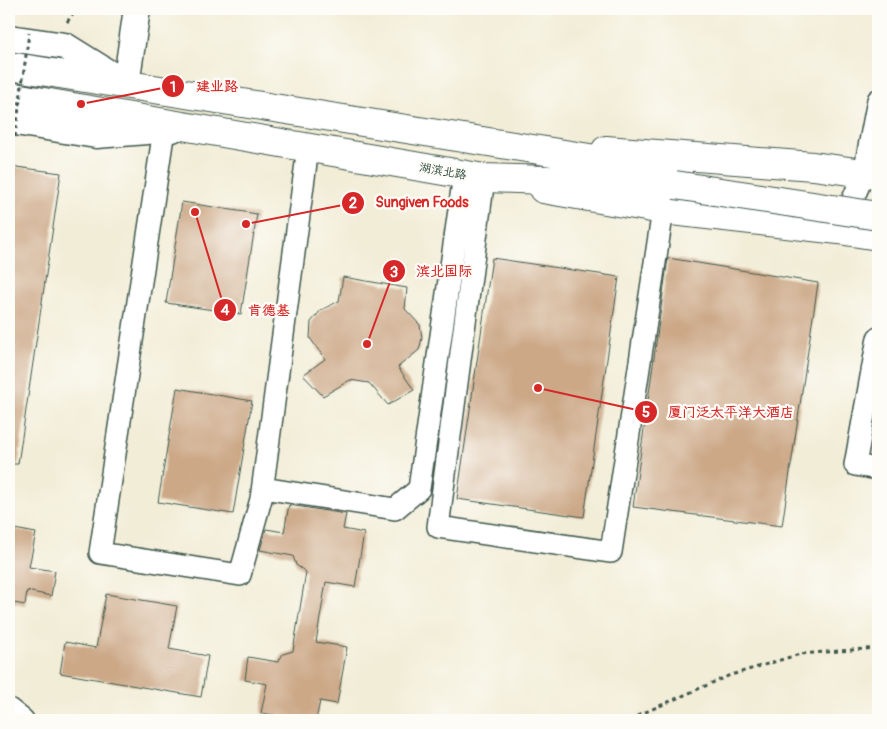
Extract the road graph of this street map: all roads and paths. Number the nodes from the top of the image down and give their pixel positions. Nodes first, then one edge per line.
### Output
1 (137, 9) edge
2 (19, 35) edge
3 (9, 66) edge
4 (126, 84) junction
5 (9, 96) edge
6 (878, 100) edge
7 (173, 127) junction
8 (12, 129) edge
9 (482, 140) junction
10 (308, 148) junction
11 (871, 174) edge
12 (474, 177) junction
13 (677, 178) junction
14 (878, 204) edge
15 (663, 210) junction
16 (878, 216) edge
17 (840, 230) junction
18 (878, 236) edge
19 (878, 338) edge
20 (878, 469) edge
21 (263, 488) junction
22 (878, 648) edge
23 (9, 709) edge
24 (23, 720) edge
25 (631, 720) edge

1 - 4 street
2 - 4 street
2 - 8 path, bridge
3 - 4 main road
4 - 9 main road
5 - 7 main road, 湖滨北路
6 - 11 street
7 - 8 street
7 - 10 main road, 湖滨北路
7 - 21 street
9 - 11 main road
9 - 13 main road
10 - 12 main road, 湖滨北路
10 - 21 street
11 - 17 street
12 - 13 main road
12 - 15 main road, 湖滨北路
12 - 15 street
12 - 21 street
13 - 14 main road
13 - 16 main road, bridge
15 - 17 main road, 湖滨北路
17 - 18 main road, 湖滨北路
19 - 20 street
22 - 25 path
23 - 24 street

